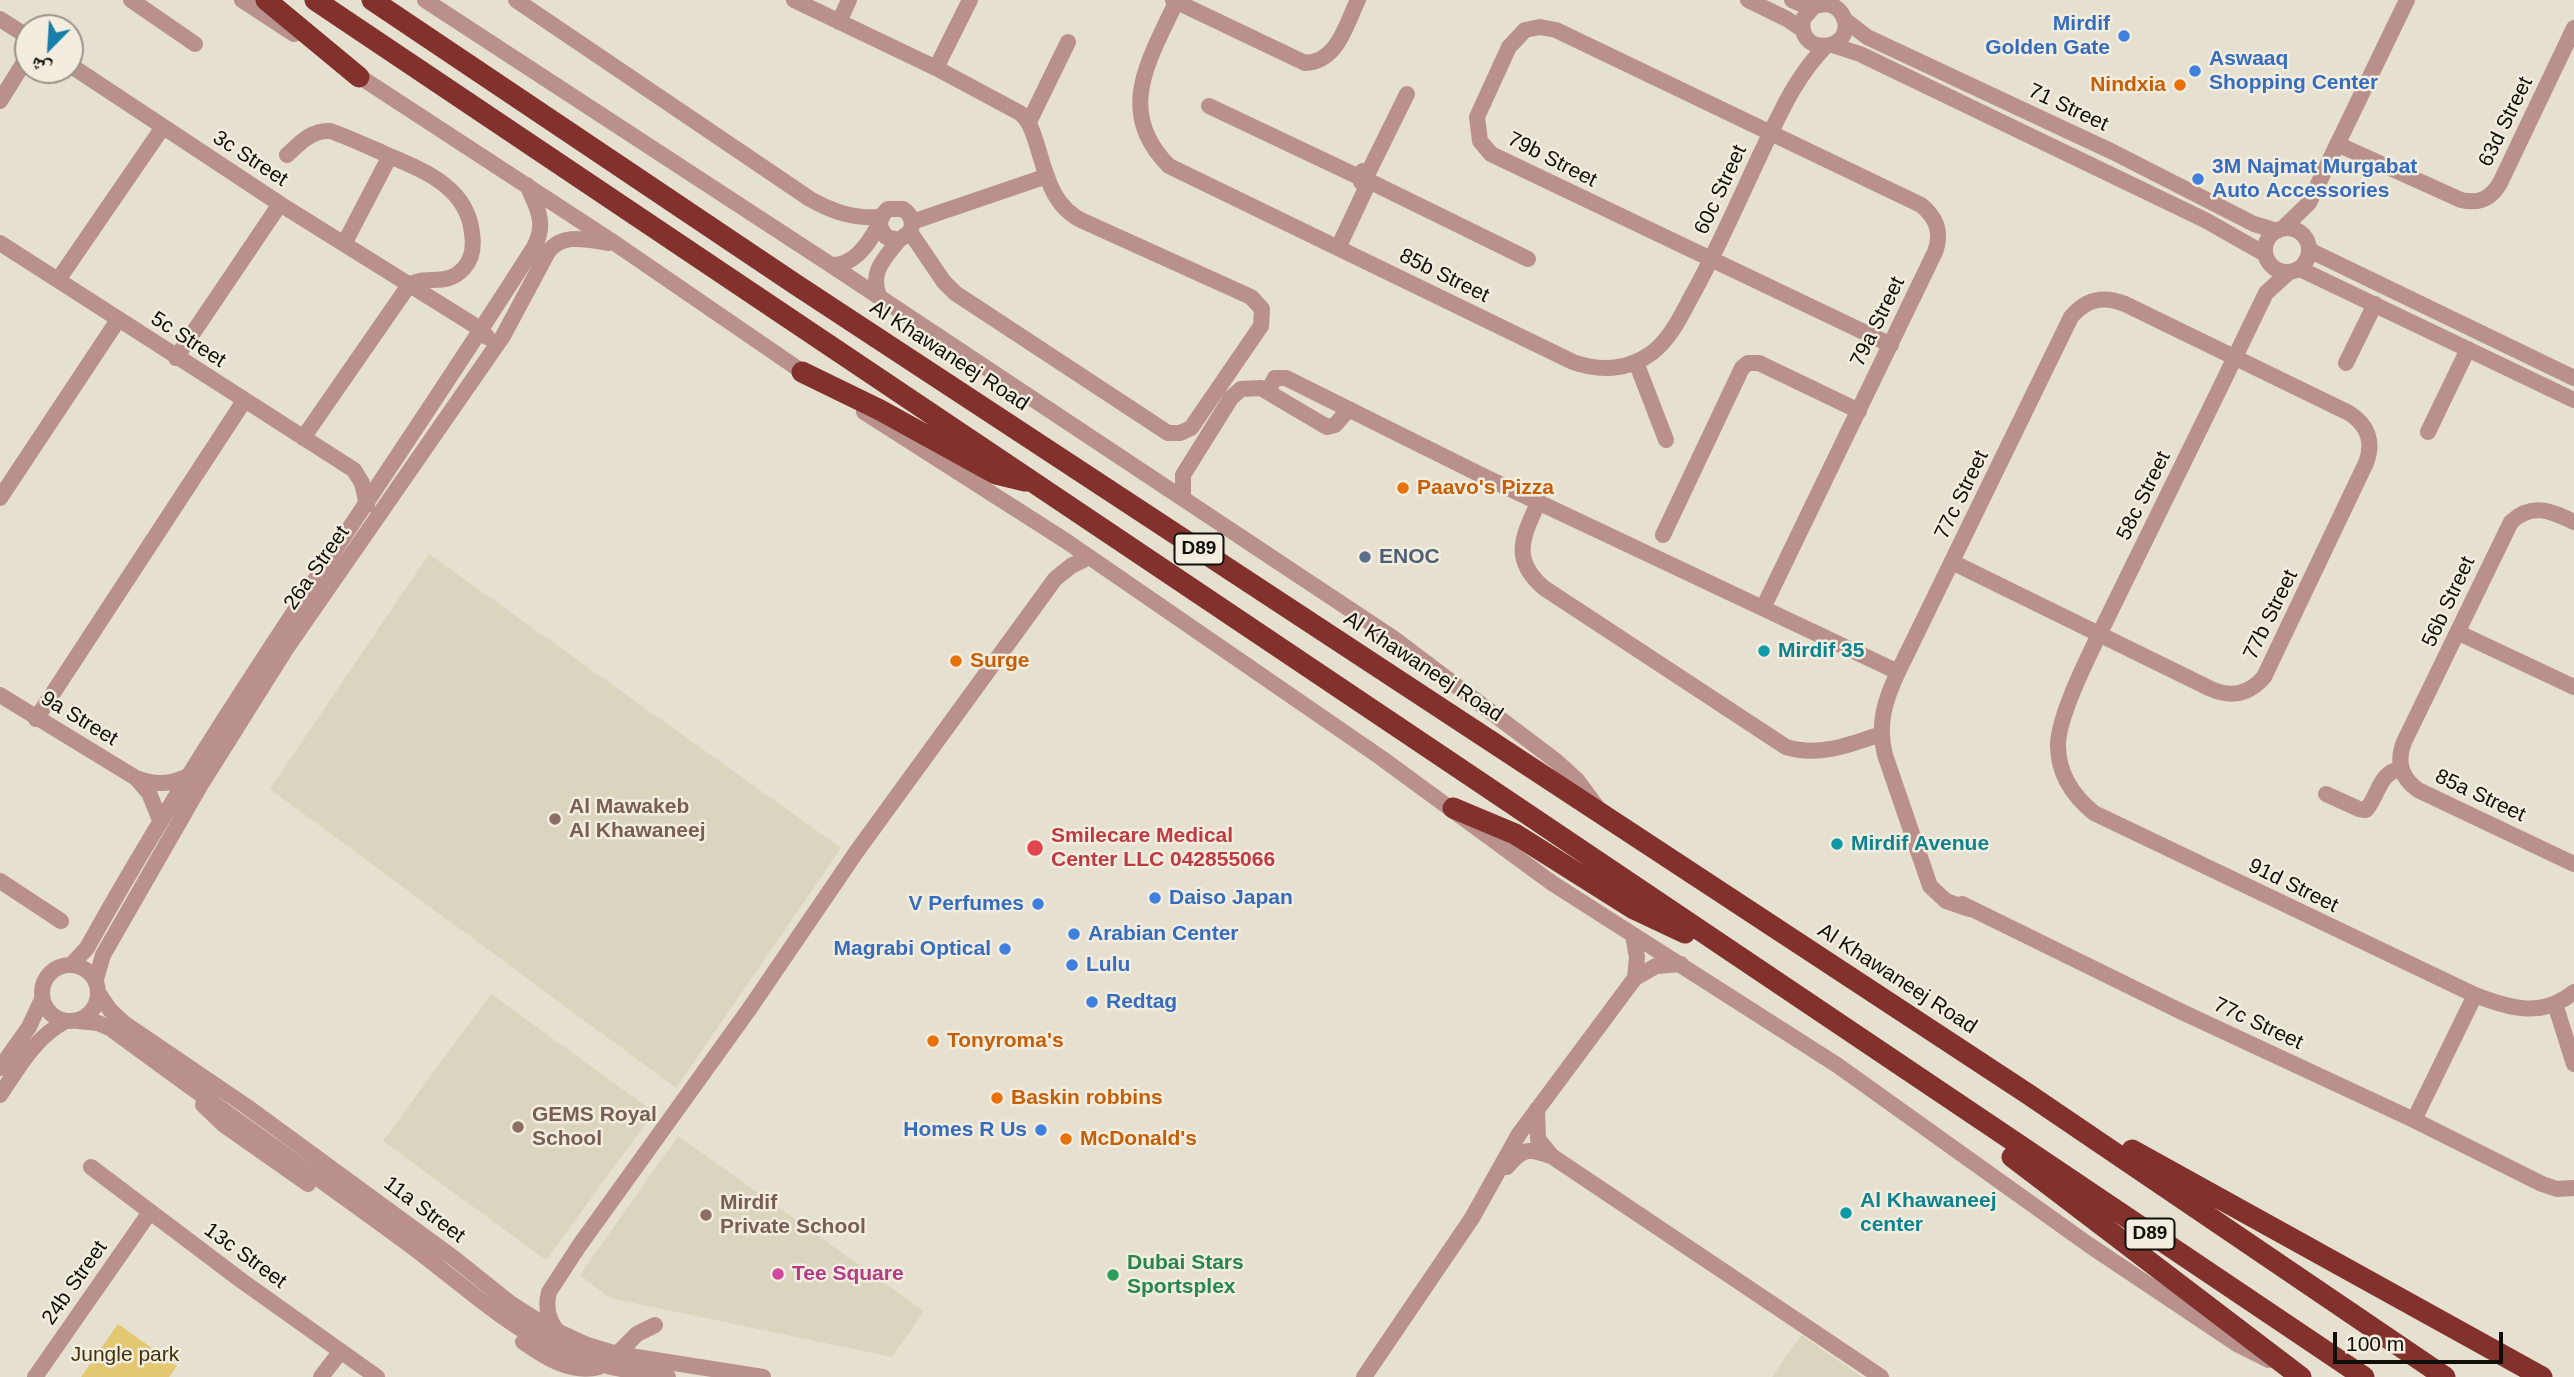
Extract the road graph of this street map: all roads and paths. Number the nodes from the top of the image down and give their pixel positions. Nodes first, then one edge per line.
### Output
1 (131, 0) edge
2 (242, 0) edge
3 (266, 0) edge
4 (315, 0) edge
5 (372, 0) edge
6 (425, 0) edge
7 (516, 0) edge
8 (794, 0) edge
9 (849, 0) edge
10 (970, 0) edge
11 (1357, 0) edge
12 (1748, 0) edge
13 (1792, 0) edge
14 (2407, 0) edge
15 (1176, 1) edge
16 (1819, 3) edge
17 (1843, 11) edge
18 (839, 22) junction
19 (2574, 29) edge
20 (1804, 33) junction
21 (1068, 42) dead end
22 (195, 44) dead end
23 (1829, 46) junction
24 (936, 68) junction
25 (84, 74) edge
26 (1800, 75) junction
27 (359, 77) junction
28 (14, 78) edge
29 (1406, 94) dead end
30 (0, 101) edge
31 (1209, 106) dead end
32 (1029, 122) junction
33 (163, 127) junction
34 (1772, 132) junction
35 (2337, 144) junction
36 (287, 155) dead end
37 (390, 156) junction
38 (1047, 176) junction
39 (1365, 179) junction
40 (527, 185) junction
41 (2309, 203) junction
42 (280, 204) junction
43 (880, 221) junction
44 (2280, 230) junction
45 (903, 233) junction
46 (0, 243) edge
47 (344, 244) junction
48 (615, 244) junction
49 (2308, 245) junction
50 (1333, 246) junction
51 (2266, 256) junction
52 (1528, 259) dead end
53 (1711, 260) junction
54 (831, 265) junction
55 (2294, 271) junction
56 (58, 280) junction
57 (409, 285) junction
58 (2266, 293) junction
59 (880, 298) junction
60 (2375, 304) junction
61 (495, 310) junction
62 (458, 315) junction
63 (118, 320) junction
64 (1677, 323) joint
65 (482, 330) junction
66 (1891, 345) junction
67 (2468, 349) junction
68 (467, 352) junction
69 (176, 358) junction
70 (2235, 358) junction
71 (1636, 362) junction
72 (2346, 363) dead end
73 (802, 372) junction
74 (2574, 378) edge
75 (465, 391) junction
76 (1268, 391) junction
77 (2574, 400) edge
78 (244, 401) junction
79 (1349, 409) junction
80 (1858, 411) junction
81 (2428, 432) dead end
82 (303, 438) junction
83 (1666, 440) dead end
84 (390, 469) junction
85 (354, 470) junction
86 (1032, 481) junction
87 (0, 498) edge
88 (1183, 498) junction
89 (1539, 501) junction
90 (367, 505) junction
91 (2574, 522) edge
92 (1663, 535) dead end
93 (1066, 541) junction
94 (1089, 557) junction
95 (1952, 562) junction
96 (1055, 579) junction
97 (1763, 608) junction
98 (2459, 633) junction
99 (2100, 635) junction
100 (1898, 672) junction
101 (2574, 687) edge
102 (0, 695) edge
103 (36, 719) junction
104 (2062, 719) joint
105 (1881, 734) junction
106 (2401, 769) junction
107 (188, 776) junction
108 (136, 778) junction
109 (2326, 794) dead end
110 (1453, 808) junction
111 (1602, 815) junction
112 (160, 820) junction
113 (2574, 864) edge
114 (0, 881) edge
115 (61, 921) dead end
116 (1633, 936) junction
117 (1711, 940) junction
118 (1681, 964) junction
119 (71, 965) junction
120 (1635, 978) junction
121 (97, 986) junction
122 (2574, 992) edge
123 (2475, 995) junction
124 (42, 999) junction
125 (2555, 1004) junction
126 (72, 1021) junction
127 (2574, 1064) edge
128 (0, 1068) edge
129 (1936, 1091) junction
130 (2028, 1094) junction
131 (0, 1095) edge
132 (1537, 1109) junction
133 (2414, 1120) junction
134 (1553, 1157) junction
135 (91, 1167) dead end
136 (1497, 1175) junction
137 (2529, 1177) junction
138 (2574, 1182) edge
139 (2574, 1188) edge
140 (149, 1212) junction
141 (549, 1292) junction
142 (510, 1303) junction
143 (655, 1325) dead end
144 (559, 1333) junction
145 (341, 1351) junction
146 (617, 1354) junction
147 (2294, 1372) edge
148 (650, 1375) edge
149 (35, 1377) edge
150 (321, 1377) edge
151 (377, 1377) edge
152 (668, 1377) edge
153 (763, 1377) edge
154 (1364, 1377) edge
155 (1881, 1377) edge
156 (2364, 1377) edge
157 (2445, 1377) edge
158 (2542, 1377) edge

1 - 22 street
2 - 27 street
3 - 27 highway
4 - 86 highway, D89
5 - 111 highway, Al Khawaneej Road / D89
6 - 54 street
7 - 43 street
8 - 18 street
9 - 18 street
10 - 24 street
11 - 15 street
12 - 20 street
13 - 16 street
14 - 35 street
15 - 50 street, 85b Street
16 - 17 street
16 - 20 street
17 - 23 street
17 - 44 street, 71 Street
18 - 24 street
19 - 35 street, 63d Street
20 - 23 street
20 - 26 street, 60c Street
21 - 32 street
23 - 26 street, 60c Street
23 - 51 street, 71 Street
24 - 32 street
25 - 33 street, 3c Street
26 - 34 street, 60c Street
27 - 40 street
28 - 30 street
29 - 39 street
31 - 39 street
32 - 38 street
33 - 42 street, 3c Street
33 - 56 street
34 - 53 street, 60c Street
34 - 53 street, 79b Street
34 - 66 street, 79a Street
35 - 41 street
36 - 37 street, 3c Street
37 - 47 street
37 - 57 street, 3c Street
38 - 45 street
38 - 45 street
39 - 50 street
39 - 52 street
40 - 48 street
40 - 61 street, 26a Street
41 - 44 street
41 - 49 street
42 - 47 street, 3c Street
42 - 69 street
43 - 45 street
43 - 45 street
43 - 54 street
44 - 49 street
44 - 51 street
45 - 59 street
46 - 56 street, 5c Street
47 - 57 street, 3c Street
48 - 73 street
48 - 75 street, 26a Street
49 - 55 street
49 - 74 street
50 - 71 street, 85b Street
51 - 55 street
51 - 58 street, 58c Street
53 - 64 street, 60c Street
53 - 66 street, 79b Street
54 - 59 street
55 - 58 street, 58c Street
55 - 60 street
56 - 63 street, 5c Street
57 - 62 street, 3c Street
57 - 82 street
58 - 70 street, 58c Street
59 - 88 street
60 - 67 street
60 - 72 street
61 - 62 street
61 - 65 street, 26a Street
62 - 65 street, 3c Street
62 - 68 street
63 - 69 street, 5c Street
63 - 87 street
64 - 71 street, 85b Street
65 - 68 street, 26a Street
65 - 75 street
66 - 80 street, 79a Street
67 - 77 street
67 - 81 street
68 - 84 street, 26a Street
69 - 78 street, 5c Street
70 - 95 street, 77c Street
70 - 99 street, 58c Street
70 - 99 street, 77b Street
71 - 83 street
73 - 86 highway
73 - 93 street
75 - 121 street, 26a Street
76 - 79 street
76 - 79 street
76 - 88 street
78 - 82 street, 5c Street
78 - 103 street
79 - 89 street
80 - 92 street
80 - 97 street, 79a Street
82 - 85 street, 5c Street
84 - 85 street
84 - 90 street, 26a Street
85 - 90 street
86 - 117 highway, D89
88 - 111 street
89 - 97 street
89 - 105 street
90 - 107 street, 26a Street
91 - 98 street, 56b Street
93 - 94 street
93 - 96 street
94 - 96 street
94 - 110 street
95 - 99 street, 77b Street
95 - 100 street, 77c Street
96 - 141 street
97 - 100 street
98 - 101 street
98 - 106 street, 56b Street
99 - 104 street, 58c Street
100 - 105 street, 77c Street
102 - 103 street, 9a Street
103 - 108 street, 9a Street
104 - 123 street, 91d Street
105 - 133 street, 77c Street
106 - 109 street
106 - 113 street, 85a Street
107 - 108 street, 9a Street
107 - 112 street, 26a Street
108 - 112 street, 9a Street
110 - 116 street
110 - 117 highway
111 - 130 highway, Al Khawaneej Road / D89
112 - 119 street, 26a Street
114 - 115 street
116 - 118 street
116 - 120 street
117 - 129 highway, D89
118 - 120 street
118 - 147 street
119 - 121 street
119 - 124 street
120 - 132 street
121 - 126 street
121 - 142 street, 11a Street
122 - 125 street, 91d Street
123 - 125 street, 91d Street
123 - 133 street
124 - 126 street
124 - 128 street
125 - 127 street
126 - 131 street
126 - 148 street, 11a Street
129 - 147 highway
129 - 156 highway, D89
130 - 157 highway, Al Khawaneej Road / D89
130 - 158 highway
132 - 134 street
132 - 136 street
133 - 137 street, 77c Street
134 - 136 street
134 - 155 street
135 - 140 street, 13c Street
136 - 154 street
137 - 138 street, 77c Street
137 - 139 street, 77c Street
140 - 145 street, 13c Street
140 - 149 street, 24b Street
141 - 142 street
141 - 144 street
142 - 144 street, 11a Street
143 - 146 street
144 - 146 street, 11a Street
145 - 150 street
145 - 151 street, 13c Street
146 - 153 street, 11a Street
148 - 152 street, 11a Street

